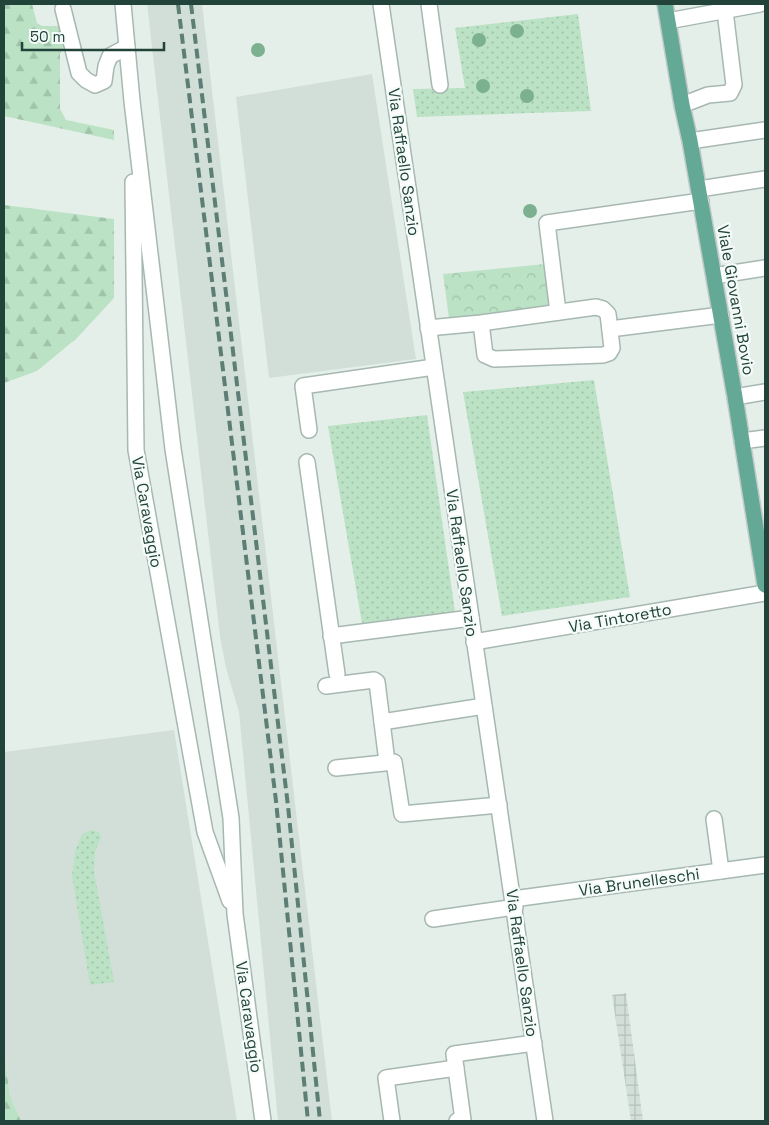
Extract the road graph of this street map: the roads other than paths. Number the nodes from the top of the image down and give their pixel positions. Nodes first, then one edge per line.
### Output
1 (124, 4) edge
2 (381, 4) edge
3 (429, 4) edge
4 (666, 4) edge
5 (760, 4) edge
6 (64, 9) dead end
7 (725, 11) junction
8 (668, 21) junction
9 (127, 47) junction
10 (440, 85) dead end
11 (132, 101) junction
12 (682, 105) junction
13 (765, 130) edge
14 (690, 141) junction
15 (765, 179) edge
16 (700, 195) junction
17 (765, 268) edge
18 (714, 276) junction
19 (558, 312) junction
20 (721, 315) junction
21 (481, 323) junction
22 (428, 328) junction
23 (610, 329) junction
24 (434, 367) junction
25 (765, 392) edge
26 (735, 397) junction
27 (309, 430) dead end
28 (765, 438) edge
29 (742, 441) junction
30 (307, 462) dead end
31 (760, 519) edge
32 (765, 585) edge
33 (765, 593) edge
34 (470, 618) junction
35 (331, 636) junction
36 (474, 642) junction
37 (336, 674) dead end
38 (326, 686) dead end
39 (484, 706) junction
40 (382, 722) junction
41 (386, 754) dead end
42 (336, 768) dead end
43 (499, 805) junction
44 (714, 819) dead end
45 (765, 865) edge
46 (721, 871) junction
47 (514, 903) junction
48 (235, 914) junction
49 (433, 919) dead end
50 (534, 1043) junction
51 (456, 1068) junction
52 (263, 1121) edge
53 (392, 1121) edge
54 (456, 1121) edge
55 (545, 1121) edge

1 - 9 street, Via Caravaggio
2 - 22 street, Via Raffaello Sanzio
3 - 10 street
4 - 8 main road, Viale Giovanni Bovio
5 - 7 street
6 - 9 street
7 - 8 street
7 - 12 street
8 - 12 main road, Viale Giovanni Bovio
9 - 11 street, Via Caravaggio
11 - 48 street, Via Caravaggio
11 - 48 street, Via Caravaggio
12 - 14 main road, Viale Giovanni Bovio
13 - 14 street
14 - 16 main road, Viale Giovanni Bovio
15 - 16 street
16 - 18 main road, Viale Giovanni Bovio
16 - 19 street
17 - 18 street
18 - 20 main road, Viale Giovanni Bovio
19 - 21 street
19 - 23 street
20 - 23 street
20 - 26 main road, Viale Giovanni Bovio
21 - 22 street
21 - 23 street
22 - 24 street, Via Raffaello Sanzio
24 - 27 street
24 - 34 street, Via Raffaello Sanzio
25 - 26 street
26 - 29 main road, Viale Giovanni Bovio
28 - 29 street
29 - 31 main road, Viale Giovanni Bovio
30 - 35 street
31 - 32 main road, Viale Giovanni Bovio
33 - 36 street, Via Tintoretto
34 - 35 street
34 - 36 street, Via Raffaello Sanzio
35 - 37 street
36 - 39 street, Via Raffaello Sanzio
38 - 40 street
39 - 40 street
39 - 43 street, Via Raffaello Sanzio
40 - 41 street
42 - 43 street
43 - 47 street, Via Raffaello Sanzio
44 - 46 street
45 - 46 street, Via Brunelleschi
46 - 47 street, Via Brunelleschi
47 - 49 street, Via Brunelleschi
47 - 50 street, Via Raffaello Sanzio
48 - 52 street, Via Caravaggio
50 - 51 street
50 - 55 street, Via Raffaello Sanzio
51 - 53 street
51 - 54 street

